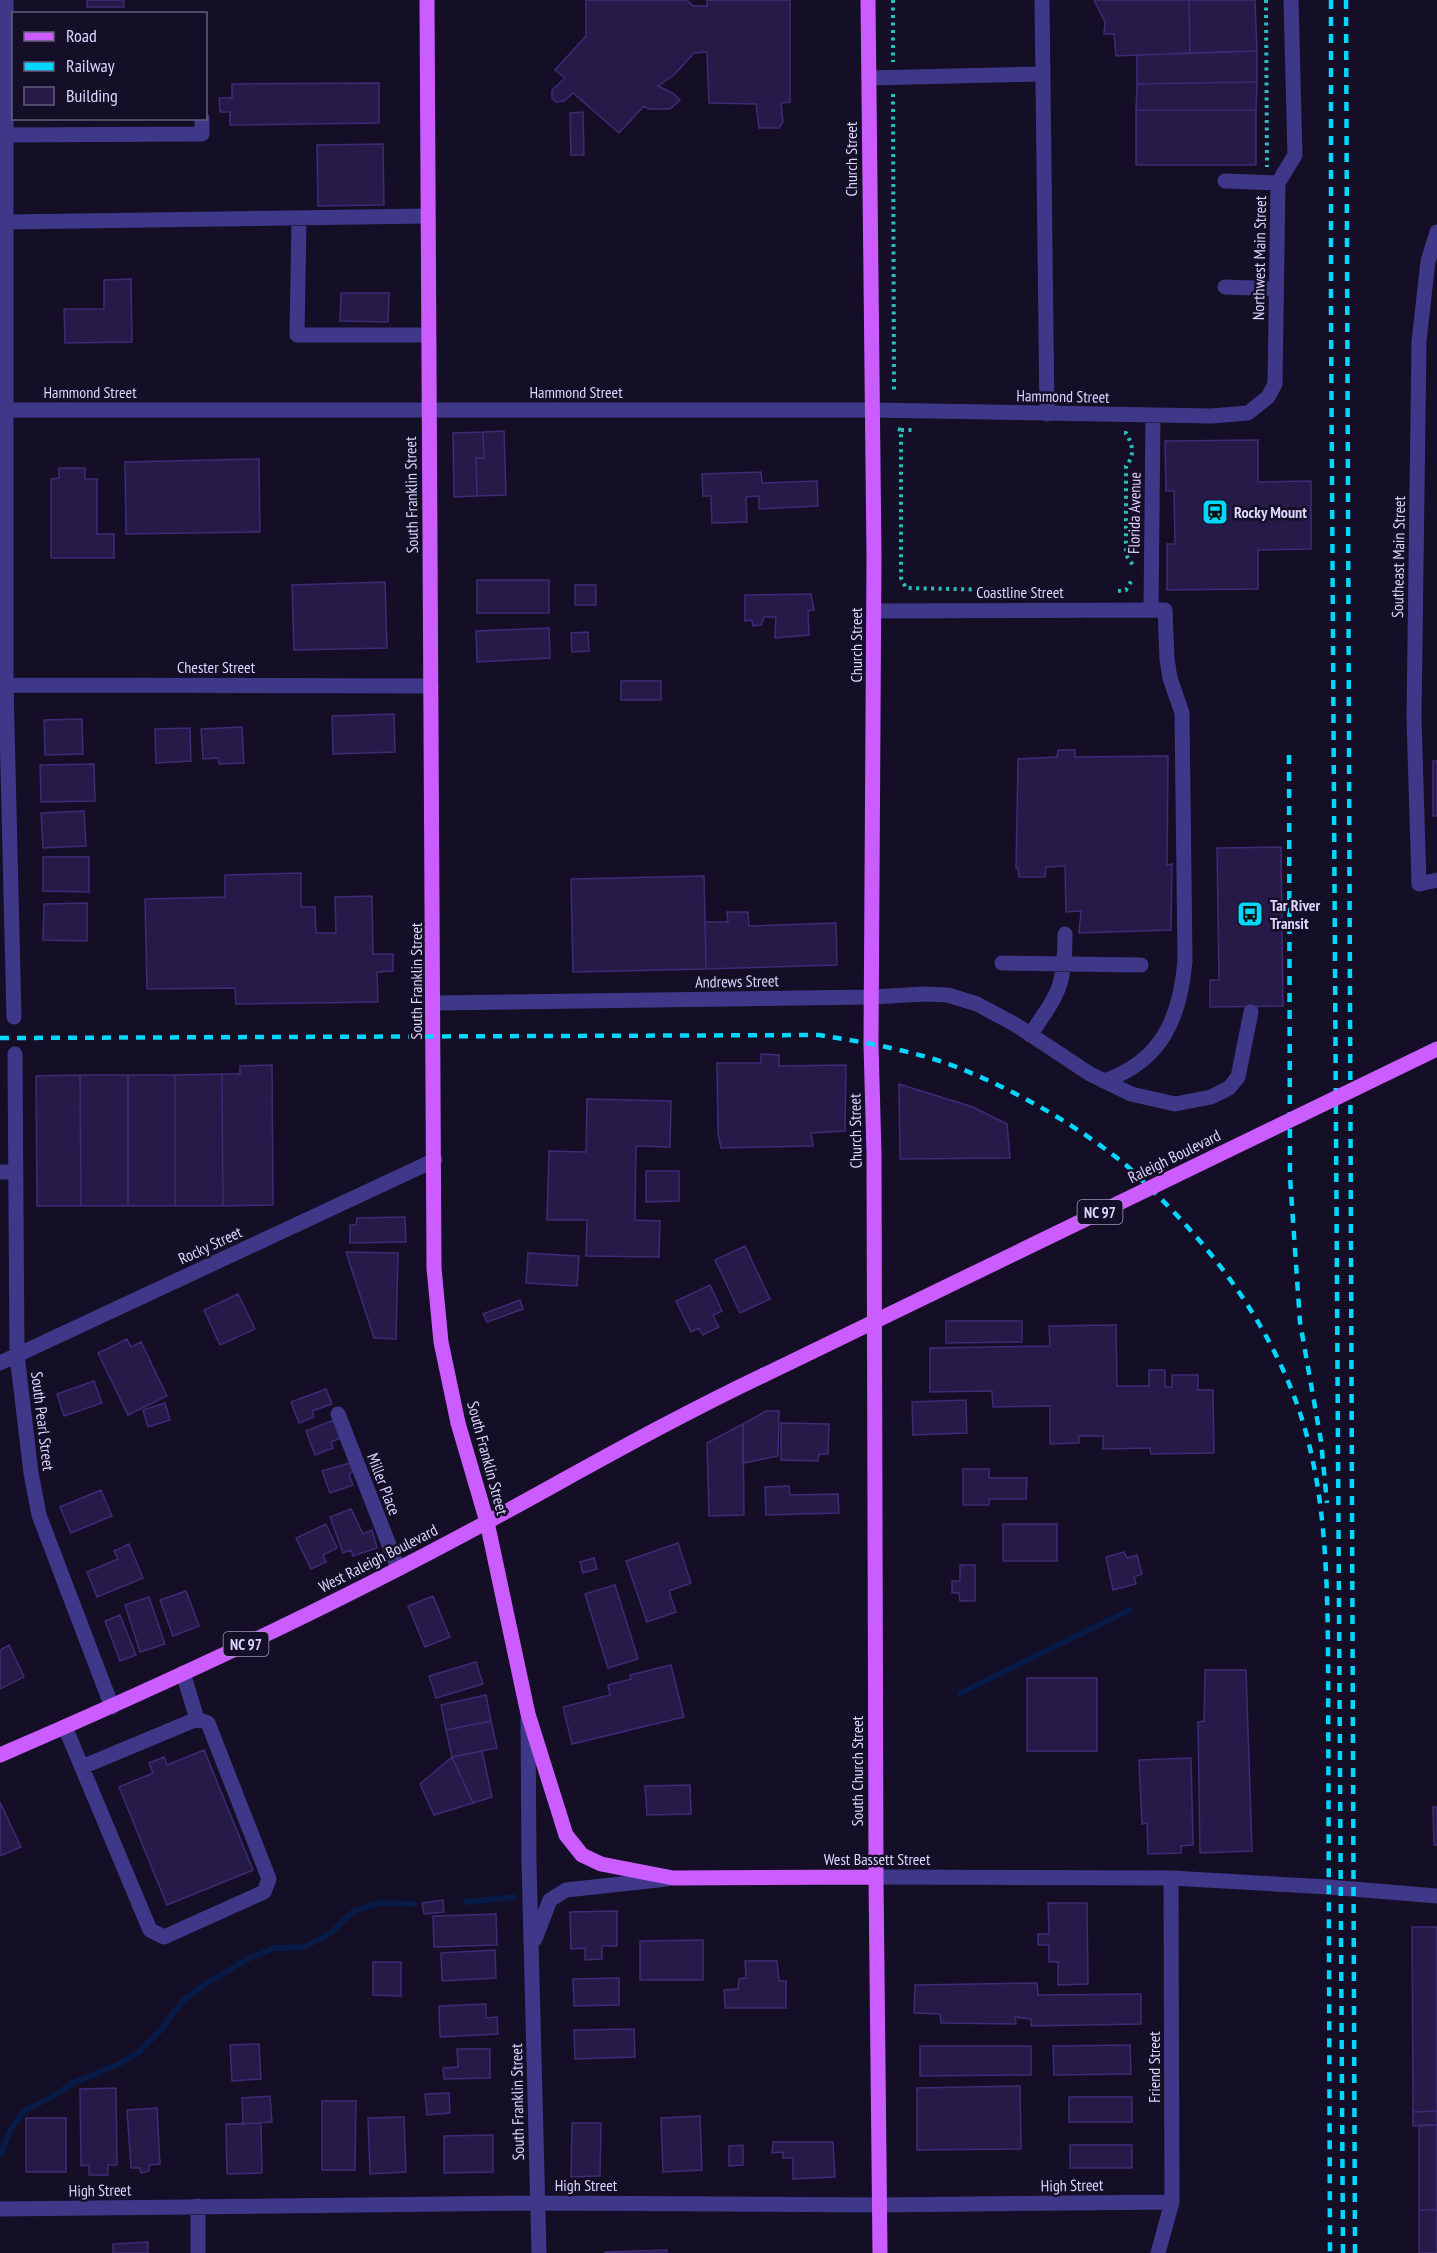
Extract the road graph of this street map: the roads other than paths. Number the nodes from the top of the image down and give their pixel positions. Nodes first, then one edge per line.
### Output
1 (6, 0) edge
2 (427, 0) edge
3 (868, 0) edge
4 (1041, 0) edge
5 (1291, 0) edge
6 (10, 65) edge
7 (1043, 74) junction
8 (869, 78) junction
9 (202, 120) edge
10 (6, 135) junction
11 (1225, 181) dead end
12 (1278, 183) junction
13 (428, 216) junction
14 (299, 218) junction
15 (6, 222) junction
16 (1437, 232) edge
17 (1433, 261) edge
18 (1225, 287) dead end
19 (1276, 289) junction
20 (428, 335) junction
21 (3, 410) edge
22 (428, 410) junction
23 (871, 410) junction
24 (1047, 414) junction
25 (1153, 416) junction
26 (1158, 610) junction
27 (874, 611) junction
28 (3, 685) edge
29 (431, 686) junction
30 (1437, 880) edge
31 (1065, 934) dead end
32 (1065, 962) junction
33 (1002, 963) dead end
34 (1142, 965) dead end
35 (872, 997) junction
36 (434, 1003) junction
37 (1251, 1012) dead end
38 (14, 1017) dead end
39 (1030, 1035) junction
40 (1437, 1049) edge
41 (15, 1054) dead end
42 (1104, 1081) junction
43 (435, 1160) junction
44 (8, 1172) edge
45 (874, 1290) joint
46 (17, 1355) junction
47 (0, 1363) edge
48 (764, 1375) joint
49 (338, 1414) dead end
50 (487, 1522) junction
51 (398, 1568) junction
52 (183, 1673) junction
53 (112, 1707) junction
54 (528, 1713) junction
55 (197, 1719) junction
56 (65, 1727) junction
57 (0, 1755) edge
58 (82, 1767) junction
59 (876, 1877) junction
60 (673, 1878) junction
61 (1171, 1878) junction
62 (1437, 1896) edge
63 (532, 1950) junction
64 (1172, 2202) junction
65 (538, 2203) junction
66 (880, 2205) junction
67 (198, 2206) junction
68 (0, 2209) edge
69 (198, 2253) edge
70 (538, 2253) edge
71 (880, 2253) edge
72 (1158, 2253) edge

1 - 6 street
2 - 13 main road, South Franklin Street
3 - 8 main road, Church Street
4 - 7 street
5 - 12 street, Northwest Main Street
6 - 10 street
7 - 8 street
7 - 24 street
8 - 23 main road, Church Street
9 - 10 street
10 - 15 street
11 - 12 street
12 - 19 street, Northwest Main Street
13 - 14 street
13 - 20 main road, South Franklin Street
14 - 15 street
14 - 20 street
15 - 21 street
16 - 17 street, Southeast Main Street
17 - 30 street, Southeast Main Street
18 - 19 street
19 - 25 street, Northwest Main Street
20 - 22 main road, South Franklin Street
21 - 22 street, Hammond Street
21 - 28 street
22 - 23 street, Hammond Street
22 - 29 main road, South Franklin Street
23 - 24 street, Hammond Street
23 - 27 main road, Church Street
24 - 25 street, Hammond Street
25 - 26 street, Florida Avenue
26 - 27 street, Coastline Street
26 - 42 street, Florida Avenue
27 - 35 main road, Church Street
28 - 29 street, Chester Street
28 - 38 street
29 - 36 main road, South Franklin Street
31 - 32 street
32 - 33 street
32 - 34 street
32 - 39 street
35 - 36 street, Andrews Street
35 - 39 street, Andrews Street
35 - 45 main road, Church Street
36 - 43 main road, South Franklin Street
37 - 42 street, Andrews Street
39 - 42 street, Andrews Street
40 - 48 main road, Raleigh Boulevard / NC 97, bridge
41 - 44 street, South Pearl Street
43 - 46 street, Rocky Street
43 - 50 main road, South Franklin Street
44 - 46 street, South Pearl Street
45 - 59 main road, South Church Street
46 - 47 street, Rocky Street
46 - 53 street, South Pearl Street
48 - 50 main road, West Raleigh Boulevard / NC 97
49 - 51 street, Miller Place
50 - 51 main road, West Raleigh Boulevard / NC 97
50 - 54 main road, South Franklin Street
51 - 52 main road, West Raleigh Boulevard / NC 97
52 - 53 main road, West Raleigh Boulevard / NC 97
52 - 55 street
53 - 56 main road, West Raleigh Boulevard / NC 97
54 - 60 main road, West Bassett Street
54 - 63 street, South Franklin Street
55 - 58 street
55 - 58 street
56 - 57 main road, West Raleigh Boulevard / NC 97
56 - 58 street
59 - 60 main road, West Bassett Street
59 - 61 street, West Bassett Street
59 - 66 main road, South Church Street
60 - 63 street, South Franklin Street
61 - 62 street, West Bassett Street
61 - 64 street, Friend Street
63 - 65 street, South Franklin Street
64 - 66 street, High Street
64 - 72 street, Friend Street
65 - 66 street, High Street
65 - 67 street, High Street
65 - 70 street, South Franklin Street
66 - 71 main road, South Church Street
67 - 68 street, High Street
67 - 69 street

